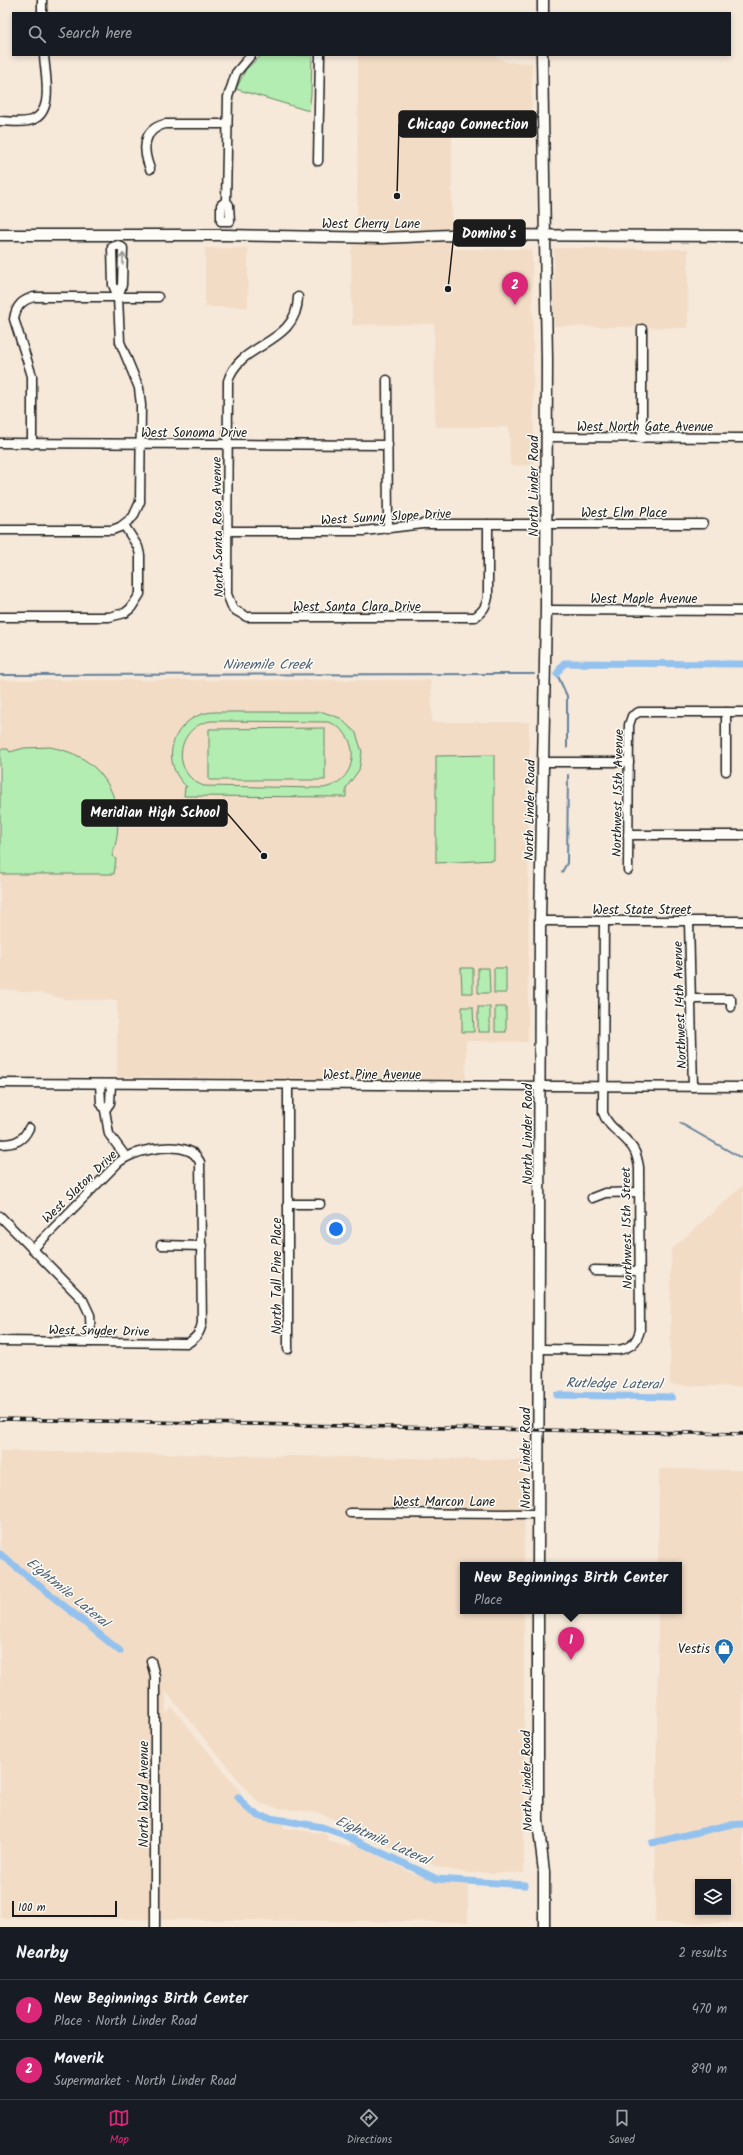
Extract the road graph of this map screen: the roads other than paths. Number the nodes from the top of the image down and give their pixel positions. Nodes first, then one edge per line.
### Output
1 (42, 0) edge
2 (543, 0) edge
3 (42, 12) edge
4 (543, 12) edge
5 (44, 56) edge
6 (320, 56) edge
7 (542, 56) edge
8 (246, 57) edge
9 (0, 121) edge
10 (227, 124) junction
11 (318, 161) dead end
12 (150, 169) dead end
13 (0, 235) edge
14 (226, 235) junction
15 (544, 235) junction
16 (743, 236) edge
17 (118, 240) junction
18 (118, 297) junction
19 (158, 297) dead end
20 (298, 297) dead end
21 (642, 329) dead end
22 (387, 380) dead end
23 (546, 437) junction
24 (642, 438) junction
25 (743, 438) edge
26 (0, 443) edge
27 (32, 444) junction
28 (141, 444) junction
29 (228, 444) junction
30 (388, 445) junction
31 (124, 524) junction
32 (488, 524) junction
33 (546, 524) junction
34 (703, 524) dead end
35 (388, 529) junction
36 (0, 530) edge
37 (228, 531) junction
38 (233, 609) joint
39 (546, 610) junction
40 (743, 611) edge
41 (0, 617) edge
42 (726, 712) junction
43 (743, 712) edge
44 (544, 762) junction
45 (629, 762) junction
46 (726, 771) dead end
47 (628, 834) junction
48 (743, 835) edge
49 (628, 870) dead end
50 (540, 921) junction
51 (604, 921) junction
52 (688, 921) junction
53 (743, 921) edge
54 (690, 999) junction
55 (731, 1007) dead end
56 (0, 1083) edge
57 (100, 1084) junction
58 (111, 1084) junction
59 (288, 1084) junction
60 (540, 1087) junction
61 (604, 1087) junction
62 (693, 1087) junction
63 (743, 1087) edge
64 (105, 1110) junction
65 (30, 1128) dead end
66 (0, 1144) edge
67 (126, 1157) junction
68 (640, 1192) junction
69 (592, 1198) dead end
70 (288, 1204) junction
71 (320, 1204) dead end
72 (0, 1216) edge
73 (161, 1246) dead end
74 (202, 1246) junction
75 (33, 1248) junction
76 (594, 1270) dead end
77 (640, 1270) junction
78 (0, 1340) edge
79 (91, 1342) junction
80 (288, 1349) dead end
81 (539, 1349) junction
82 (350, 1513) dead end
83 (538, 1514) junction
84 (538, 1562) edge
85 (538, 1614) edge
86 (151, 1661) dead end
87 (155, 1927) edge
88 (544, 1927) edge

1 - 3 street
2 - 4 main road
5 - 9 street
6 - 11 street
7 - 15 main road, North Linder Road
8 - 10 street
10 - 12 street
10 - 14 street
13 - 17 main road, West Cherry Lane
14 - 15 main road, West Cherry Lane
14 - 17 main road, West Cherry Lane
15 - 16 main road, West Cherry Lane
15 - 23 main road, North Linder Road
17 - 18 street
18 - 19 street
18 - 27 street
18 - 28 street
20 - 29 street, North Santa Rosa Avenue
21 - 24 street
22 - 30 street
23 - 24 street, West North Gate Avenue
23 - 33 main road, North Linder Road
24 - 25 street, West North Gate Avenue
26 - 27 street, West Sonoma Drive
27 - 28 street, West Sonoma Drive
28 - 29 street, West Sonoma Drive
28 - 31 street
29 - 30 street, West Sonoma Drive
29 - 37 street, North Santa Rosa Avenue
30 - 35 street
31 - 36 street
31 - 41 street
32 - 33 street, West Sunny Slope Drive
32 - 35 street, West Sunny Slope Drive
32 - 38 street, West Santa Clara Drive
33 - 34 street, West Elm Place
33 - 39 main road, North Linder Road
35 - 37 street, West Sunny Slope Drive
37 - 38 street, North Santa Rosa Avenue
39 - 40 street, West Maple Avenue
39 - 44 main road, North Linder Road
42 - 43 street
42 - 45 street, Northwest 15th Avenue
42 - 46 street
44 - 45 street
44 - 50 main road, North Linder Road
45 - 47 street, Northwest 15th Avenue
47 - 48 street
47 - 49 street, Northwest 15th Avenue
50 - 51 street, West State Street
50 - 60 main road, North Linder Road
51 - 52 street, West State Street
51 - 61 street, Northwest 15th Street
52 - 53 street, West State Street
52 - 54 street, Northwest 14th Avenue
54 - 55 street
54 - 62 street, Northwest 14th Avenue
56 - 57 street, West Pine Avenue
57 - 58 street, West Pine Avenue
57 - 64 street
58 - 59 street, West Pine Avenue
58 - 64 street
59 - 60 street, West Pine Avenue
59 - 70 street, North Tall Pine Place
60 - 61 street, West Pine Avenue
60 - 81 main road, North Linder Road
61 - 62 street, West Pine Avenue
61 - 68 street, Northwest 15th Street
62 - 63 street, West Pine Avenue
64 - 67 street
65 - 66 street
67 - 74 street, West Slaton Drive
67 - 75 street, West Slaton Drive
68 - 69 street
68 - 77 street, Northwest 15th Street
70 - 71 street, North Tall Pine Place
70 - 80 street, North Tall Pine Place
72 - 75 street
73 - 74 street
74 - 79 street, West Snyder Drive
75 - 79 street
76 - 77 street
77 - 81 street, Northwest 15th Street
78 - 79 street, West Snyder Drive
81 - 83 main road, North Linder Road
82 - 83 street, West Marcon Lane
83 - 84 main road, North Linder Road
85 - 88 main road, North Linder Road
86 - 87 street, North Ward Avenue

